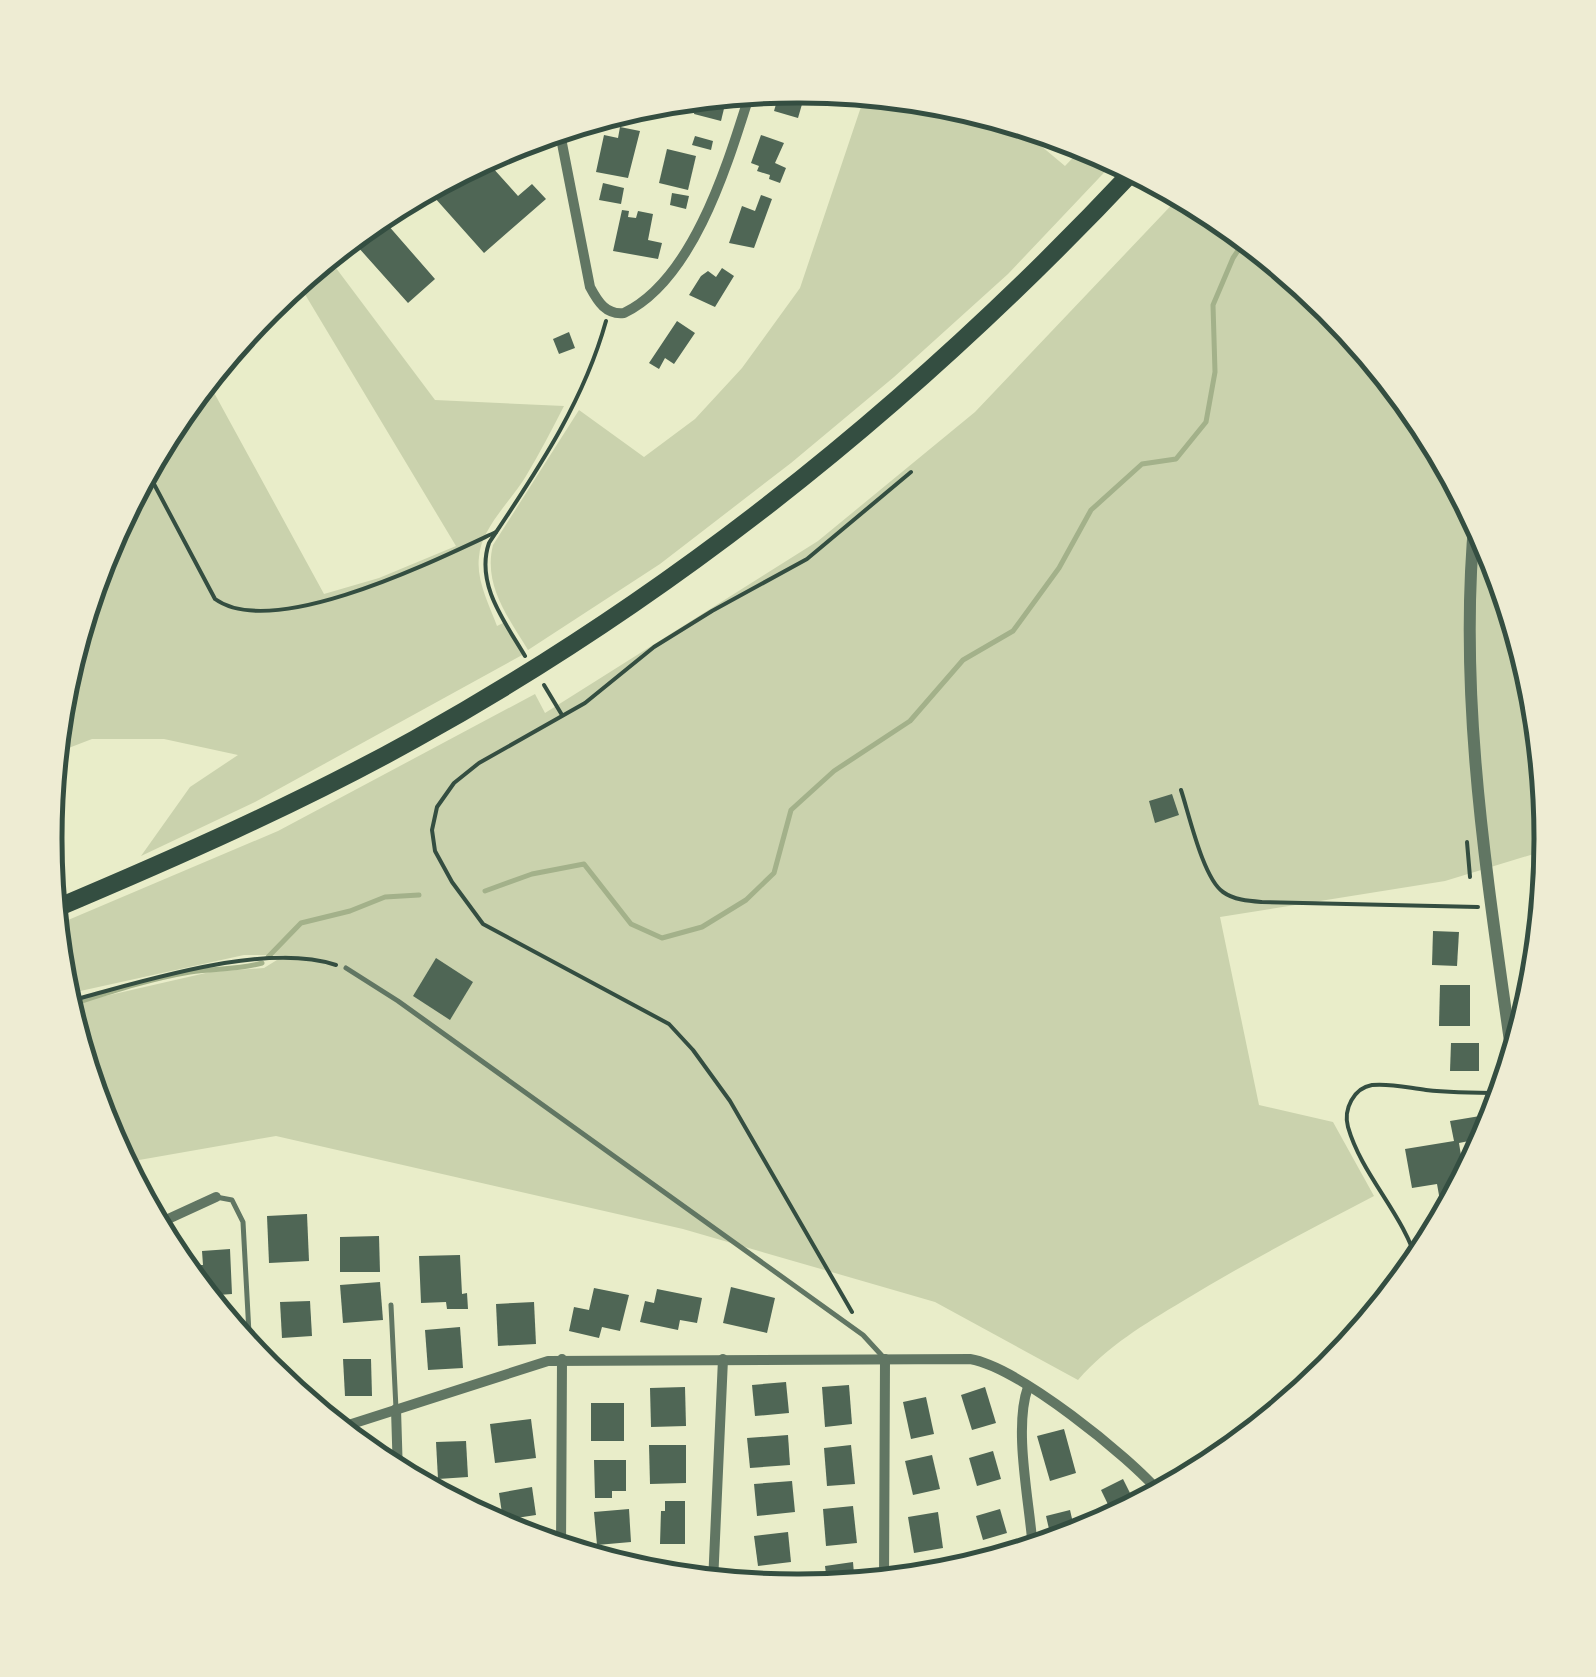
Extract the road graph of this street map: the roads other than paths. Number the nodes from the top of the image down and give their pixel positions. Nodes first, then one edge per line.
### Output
1 (746, 105) edge
2 (562, 142) edge
3 (1124, 179) edge
4 (1473, 547) edge
5 (66, 904) edge
6 (346, 968) road end
7 (1508, 1027) edge
8 (216, 1197) joint
9 (169, 1219) edge
10 (391, 1304) dead end
11 (249, 1327) edge
12 (562, 1359) junction
13 (723, 1359) junction
14 (885, 1359) junction
15 (1028, 1388) junction
16 (396, 1409) junction
17 (352, 1424) edge
18 (397, 1455) edge
19 (1151, 1483) edge
20 (561, 1535) edge
21 (1032, 1536) edge
22 (715, 1569) edge
23 (884, 1569) edge

1 - 2 street
3 - 5 main road
4 - 7 street
6 - 14 lane
8 - 9 street
8 - 11 lane
10 - 16 lane
12 - 13 street
12 - 16 street
12 - 20 street
13 - 14 street
13 - 22 street
14 - 15 street
14 - 23 street
15 - 19 street
15 - 21 street
16 - 17 street
16 - 18 street

